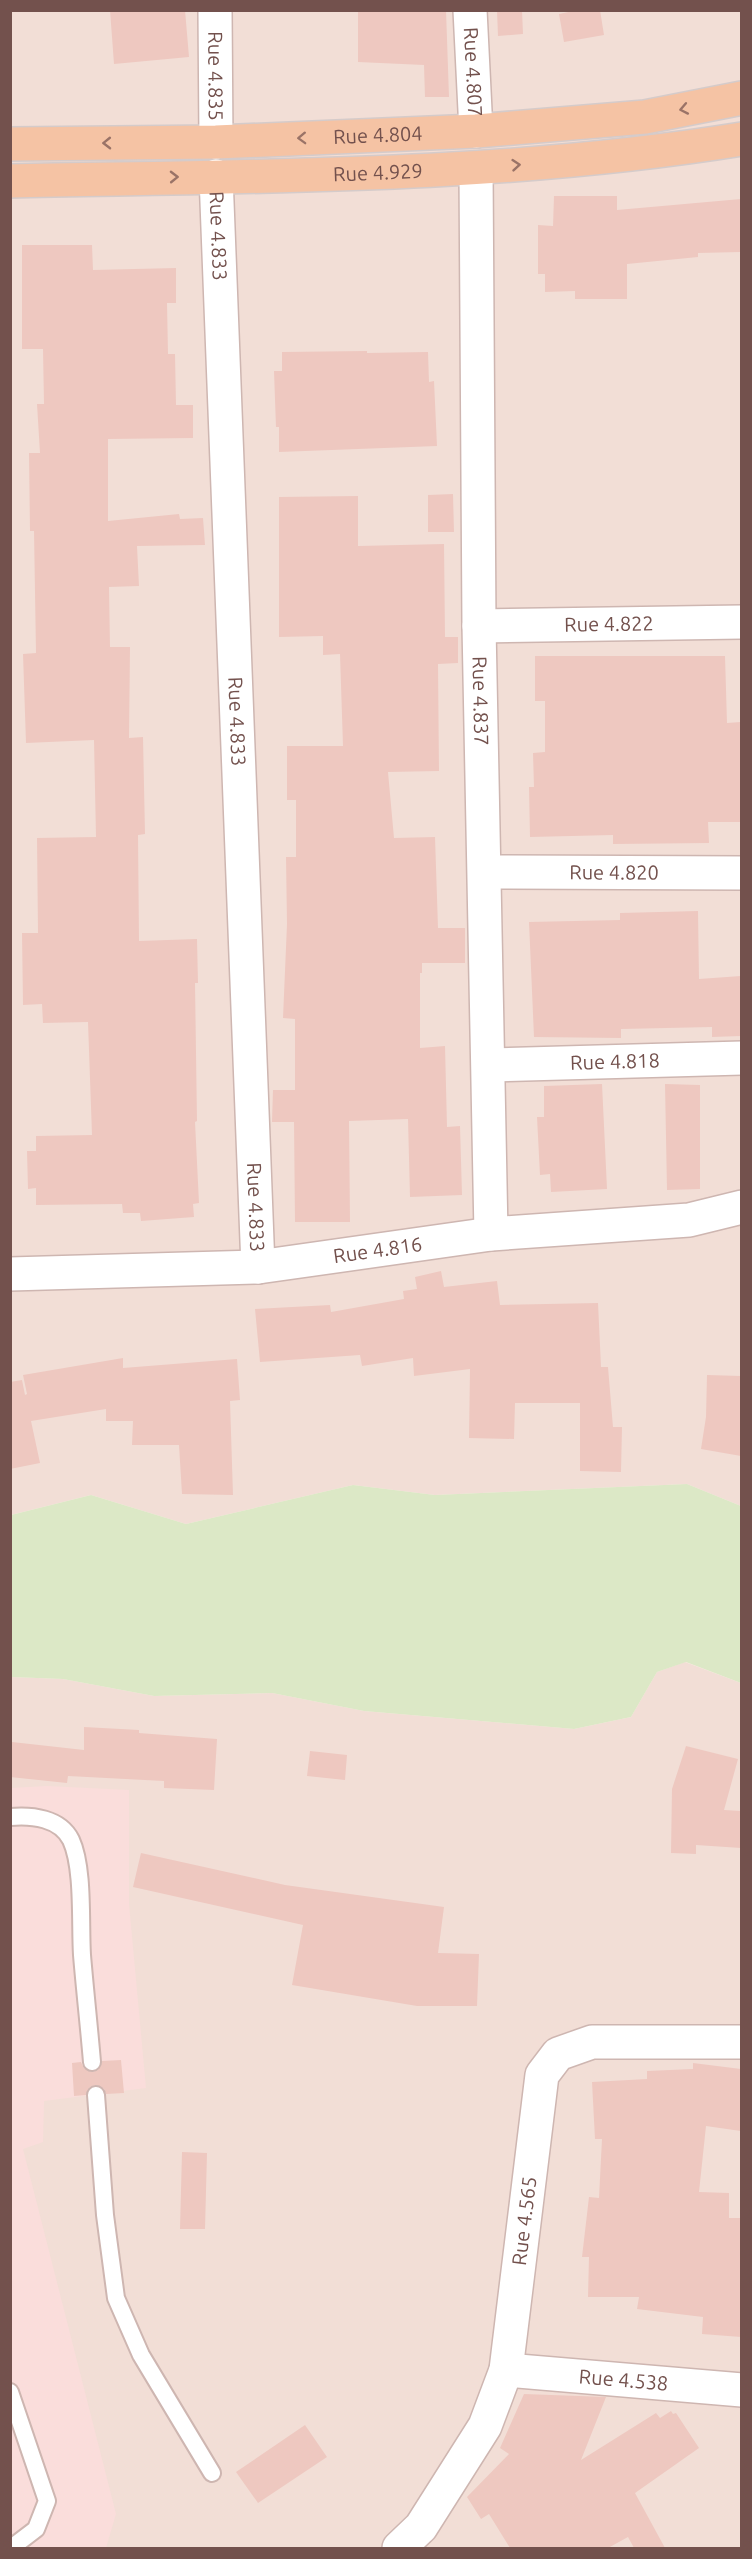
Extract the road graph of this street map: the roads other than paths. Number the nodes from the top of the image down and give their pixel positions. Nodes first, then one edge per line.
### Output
1 (214, 10) edge
2 (470, 10) edge
3 (741, 98) edge
4 (476, 131) junction
5 (741, 139) edge
6 (216, 142) junction
7 (10, 144) edge
8 (476, 169) junction
9 (216, 176) junction
10 (10, 181) edge
11 (741, 622) edge
12 (479, 626) junction
13 (485, 872) junction
14 (741, 873) edge
15 (741, 1058) edge
16 (489, 1065) junction
17 (741, 1207) edge
18 (491, 1234) junction
19 (258, 1267) junction
20 (10, 1274) edge
21 (10, 1817) edge
22 (741, 2042) edge
23 (92, 2062) dead end
24 (96, 2095) dead end
25 (506, 2370) junction
26 (741, 2390) edge
27 (10, 2392) edge
28 (212, 2473) dead end
29 (11, 2548) edge
30 (399, 2548) edge

1 - 6 street, Rue 4.835
2 - 4 street, Rue 4.807
3 -> 4 main road, Rue 4.804
4 -> 6 main road, Rue 4.804
8 -> 5 main road, Rue 4.929
6 -> 7 main road, Rue 4.804
8 - 9 main road, Rue 4.929
8 - 12 street, Rue 4.837
10 -> 9 main road, Rue 4.929
9 - 19 street, Rue 4.833
11 - 12 street, Rue 4.822
12 - 13 street, Rue 4.837
13 - 14 street, Rue 4.820
13 - 16 street, Rue 4.837
15 - 16 street, Rue 4.818
16 - 18 street, Rue 4.837
17 - 18 street, Rue 4.816
18 - 19 street, Rue 4.816
19 - 20 street, Rue 4.816
21 - 23 lane
22 - 25 street, Rue 4.565
24 - 28 lane
25 - 26 street, Rue 4.538
25 - 30 street, Rue 4.565
27 - 29 lane

